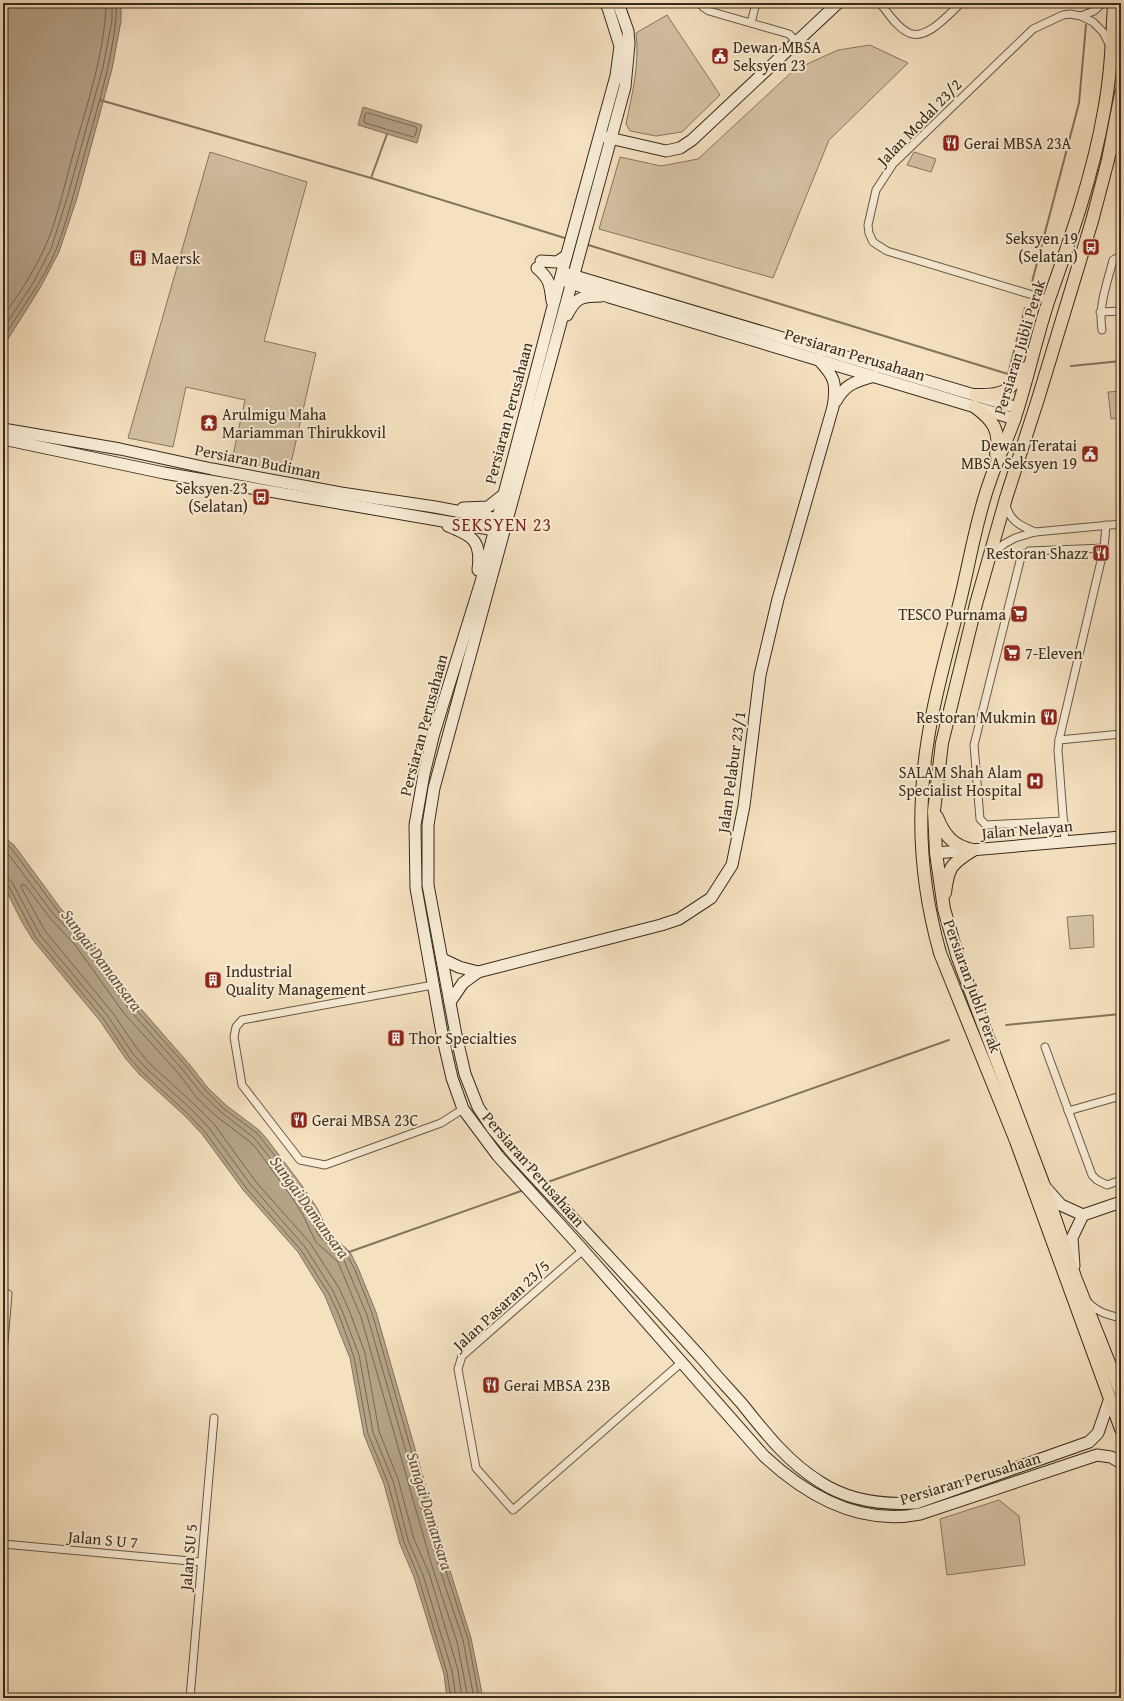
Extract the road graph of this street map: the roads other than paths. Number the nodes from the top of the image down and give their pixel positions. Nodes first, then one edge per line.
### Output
1 (605, 3) edge
2 (618, 3) edge
3 (700, 3) edge
4 (756, 3) edge
5 (838, 3) edge
6 (880, 3) edge
7 (961, 3) edge
8 (1103, 3) edge
9 (1114, 3) edge
10 (1082, 16) junction
11 (751, 23) junction
12 (796, 40) junction
13 (1112, 50) junction
14 (1121, 93) edge
15 (1121, 132) edge
16 (600, 136) junction
17 (611, 139) junction
18 (1108, 160) junction
19 (579, 234) junction
20 (580, 251) junction
21 (568, 252) junction
22 (1119, 257) edge
23 (561, 276) junction
24 (573, 279) junction
25 (611, 292) junction
26 (1069, 293) junction
27 (1049, 300) junction
28 (553, 306) junction
29 (1121, 310) edge
30 (1100, 312) junction
31 (1062, 318) junction
32 (1102, 330) dead end
33 (1034, 355) junction
34 (551, 357) junction
35 (818, 359) junction
36 (874, 376) junction
37 (1038, 400) junction
38 (975, 401) junction
39 (833, 407) junction
40 (1019, 414) junction
41 (3, 429) edge
42 (1028, 432) junction
43 (3, 439) edge
44 (990, 480) junction
45 (503, 494) junction
46 (1006, 498) junction
47 (435, 507) junction
48 (429, 518) junction
49 (1121, 524) edge
50 (501, 525) junction
51 (1106, 525) junction
52 (1036, 532) junction
53 (1104, 548) junction
54 (988, 558) junction
55 (481, 582) junction
56 (1121, 734) edge
57 (1059, 740) junction
58 (934, 811) junction
59 (1064, 821) junction
60 (1121, 837) edge
61 (1065, 842) junction
62 (972, 850) junction
63 (936, 853) junction
64 (925, 872) junction
65 (944, 909) junction
66 (442, 958) junction
67 (478, 972) junction
68 (433, 985) junction
69 (450, 1002) junction
70 (1045, 1047) dead end
71 (1121, 1096) edge
72 (463, 1110) junction
73 (1068, 1112) junction
74 (1121, 1180) edge
75 (1043, 1184) junction
76 (1121, 1202) edge
77 (1083, 1215) junction
78 (583, 1250) junction
79 (1075, 1276) junction
80 (8, 1294) dead end
81 (1083, 1298) junction
82 (1121, 1318) edge
83 (3, 1354) edge
84 (682, 1362) junction
85 (1116, 1396) edge
86 (214, 1418) dead end
87 (1121, 1429) edge
88 (1121, 1463) edge
89 (3, 1544) edge
90 (201, 1562) junction
91 (190, 1698) edge

1 - 16 main road, Persiaran Perusahaan
2 - 17 main road, Persiaran Perusahaan
3 - 11 street
4 - 11 street
5 - 12 main road
6 - 7 street
8 - 10 street
9 - 13 main road, Persiaran Jubli Perak
10 - 13 street
10 - 27 street, Jalan Modal 23/2
11 - 12 street
12 - 17 main road
13 - 27 main road, Persiaran Jubli Perak
14 - 18 main road, Persiaran Jubli Perak
15 - 18 main road
16 - 17 main road
16 - 19 main road, Persiaran Perusahaan
17 - 19 main road, Persiaran Perusahaan
18 - 26 main road, Persiaran Jubli Perak
19 - 20 main road, Persiaran Perusahaan
19 - 21 main road, Persiaran Perusahaan
20 - 24 main road, Persiaran Perusahaan
20 - 25 main road
21 - 23 main road, Persiaran Perusahaan
21 - 28 main road
22 - 30 street
23 - 24 main road, Persiaran Perusahaan
23 - 28 main road, Persiaran Perusahaan
24 - 25 main road, Persiaran Perusahaan
24 - 34 main road, Persiaran Perusahaan
25 - 34 main road
25 - 35 main road, Persiaran Perusahaan
25 - 38 main road, Persiaran Perusahaan
26 - 27 main road
26 - 31 main road, Persiaran Jubli Perak
27 - 31 main road
27 - 33 main road, Persiaran Jubli Perak
28 - 45 main road, Persiaran Perusahaan
29 - 30 street
30 - 32 street
31 - 37 main road, Persiaran Jubli Perak
33 - 38 main road
33 - 40 main road, Persiaran Jubli Perak
34 - 50 main road, Persiaran Perusahaan
35 - 36 main road, Persiaran Perusahaan
35 - 39 main road, Jalan Pelabur 23/1
36 - 38 main road, Persiaran Perusahaan
36 - 39 main road, Jalan Pelabur 23/1
37 - 40 main road
37 - 42 main road, Persiaran Jubli Perak
38 - 40 main road, Persiaran Perusahaan
38 - 44 main road
39 - 67 main road, Jalan Pelabur 23/1
40 - 42 main road
40 - 44 main road, Persiaran Jubli Perak
41 - 47 main road, Persiaran Budiman
42 - 46 main road, Persiaran Jubli Perak
43 - 48 main road, Persiaran Budiman
44 - 64 main road, Persiaran Jubli Perak
45 - 47 main road
45 - 50 main road, Persiaran Perusahaan
46 - 52 street
46 - 54 main road, Persiaran Jubli Perak
47 - 50 main road, Persiaran Budiman
48 - 50 main road, Persiaran Budiman
48 - 55 main road
49 - 51 street
50 - 55 main road, Persiaran Perusahaan
50 - 66 main road, Persiaran Perusahaan
51 - 52 street
51 - 53 street
52 - 54 street
53 - 57 street
53 - 59 street
54 - 58 main road, Persiaran Jubli Perak
55 - 68 main road, Persiaran Perusahaan
56 - 57 street
57 - 59 street
58 - 62 main road
58 - 63 main road, Persiaran Jubli Perak
59 - 61 street
60 - 61 main road, Jalan Nelayan
61 - 62 main road, Jalan Nelayan
62 - 63 main road, Jalan Nelayan
62 - 65 main road
63 - 64 main road
63 - 65 main road, Persiaran Jubli Perak
64 - 85 main road, Persiaran Jubli Perak
65 - 75 main road, Persiaran Jubli Perak
66 - 67 main road, Jalan Pelabur 23/1
66 - 69 main road, Persiaran Perusahaan
67 - 69 main road, Jalan Pelabur 23/1
68 - 72 main road, Persiaran Perusahaan
68 - 72 street
69 - 85 main road, Persiaran Perusahaan
70 - 73 street
71 - 73 street
72 - 78 main road, Persiaran Perusahaan
73 - 74 street
75 - 77 main road
75 - 79 main road, Persiaran Jubli Perak
76 - 77 main road
77 - 79 main road
78 - 84 main road, Persiaran Perusahaan
78 - 84 street, Jalan Pasaran 23/5
79 - 81 main road, Persiaran Jubli Perak
80 - 83 street
81 - 82 street
81 - 85 main road, Persiaran Jubli Perak
84 - 88 main road, Persiaran Perusahaan
85 - 87 main road, Persiaran Jubli Perak
86 - 90 street, Jalan SU 5
89 - 90 street, Jalan S U 7
90 - 91 street, Jalan SU 5

